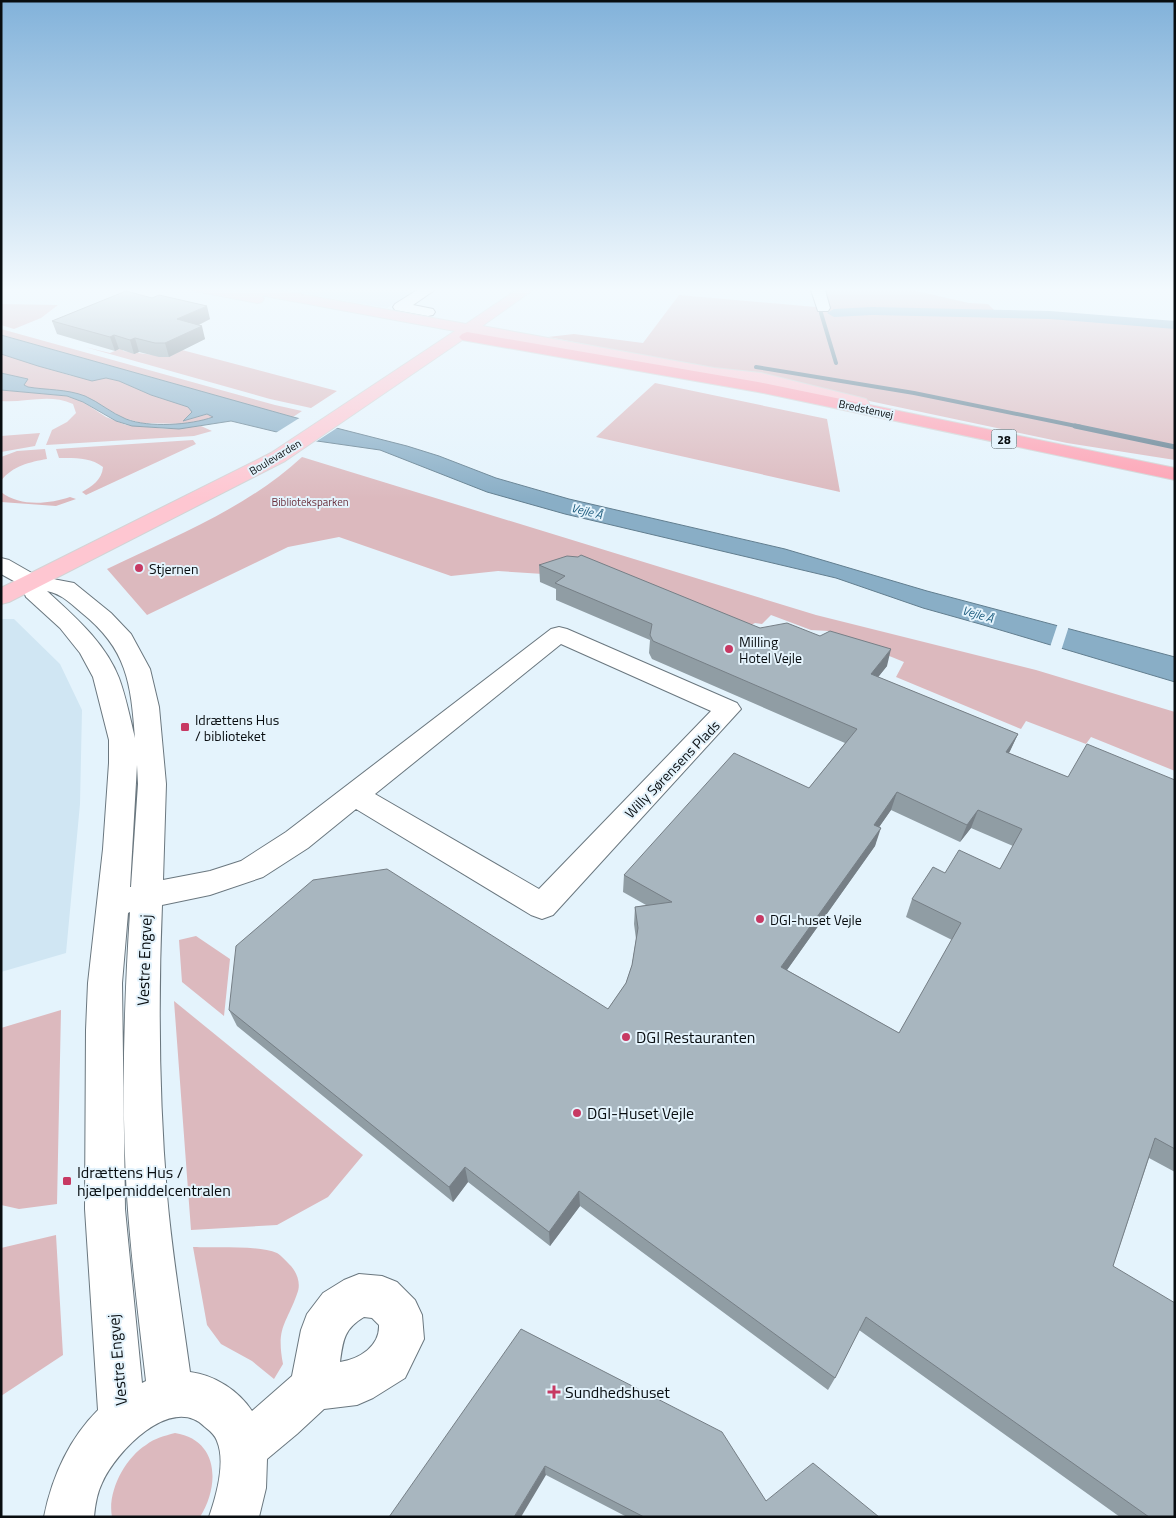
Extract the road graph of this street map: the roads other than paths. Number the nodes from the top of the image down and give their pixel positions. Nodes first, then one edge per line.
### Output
1 (421, 358) edge
2 (601, 358) edge
3 (621, 358) edge
4 (860, 402) joint
5 (1175, 474) edge
6 (13, 576) edge
7 (1, 596) edge
8 (354, 794) junction
9 (130, 899) junction
10 (313, 1388) dead end
11 (171, 1396) junction
12 (122, 1419) junction
13 (243, 1448) junction
14 (69, 1517) edge
15 (234, 1517) edge

1 - 6 main road, Boulevarden
2 - 5 highway, Bredstenvej / 28
3 - 4 main road, Bredstenvej / 28
4 - 5 highway, Bredstenvej / 28
6 - 7 main road, Boulevarden
6 - 9 street, Vestre Engvej
6 - 9 street, Vestre Engvej
8 - 8 street, Willy Sørensens Plads
8 - 9 street, Willy Sørensens Plads
9 - 11 street, Vestre Engvej
9 - 12 street, Vestre Engvej
10 - 13 street
11 - 12 street
11 - 13 street
12 - 14 street
13 - 15 street

